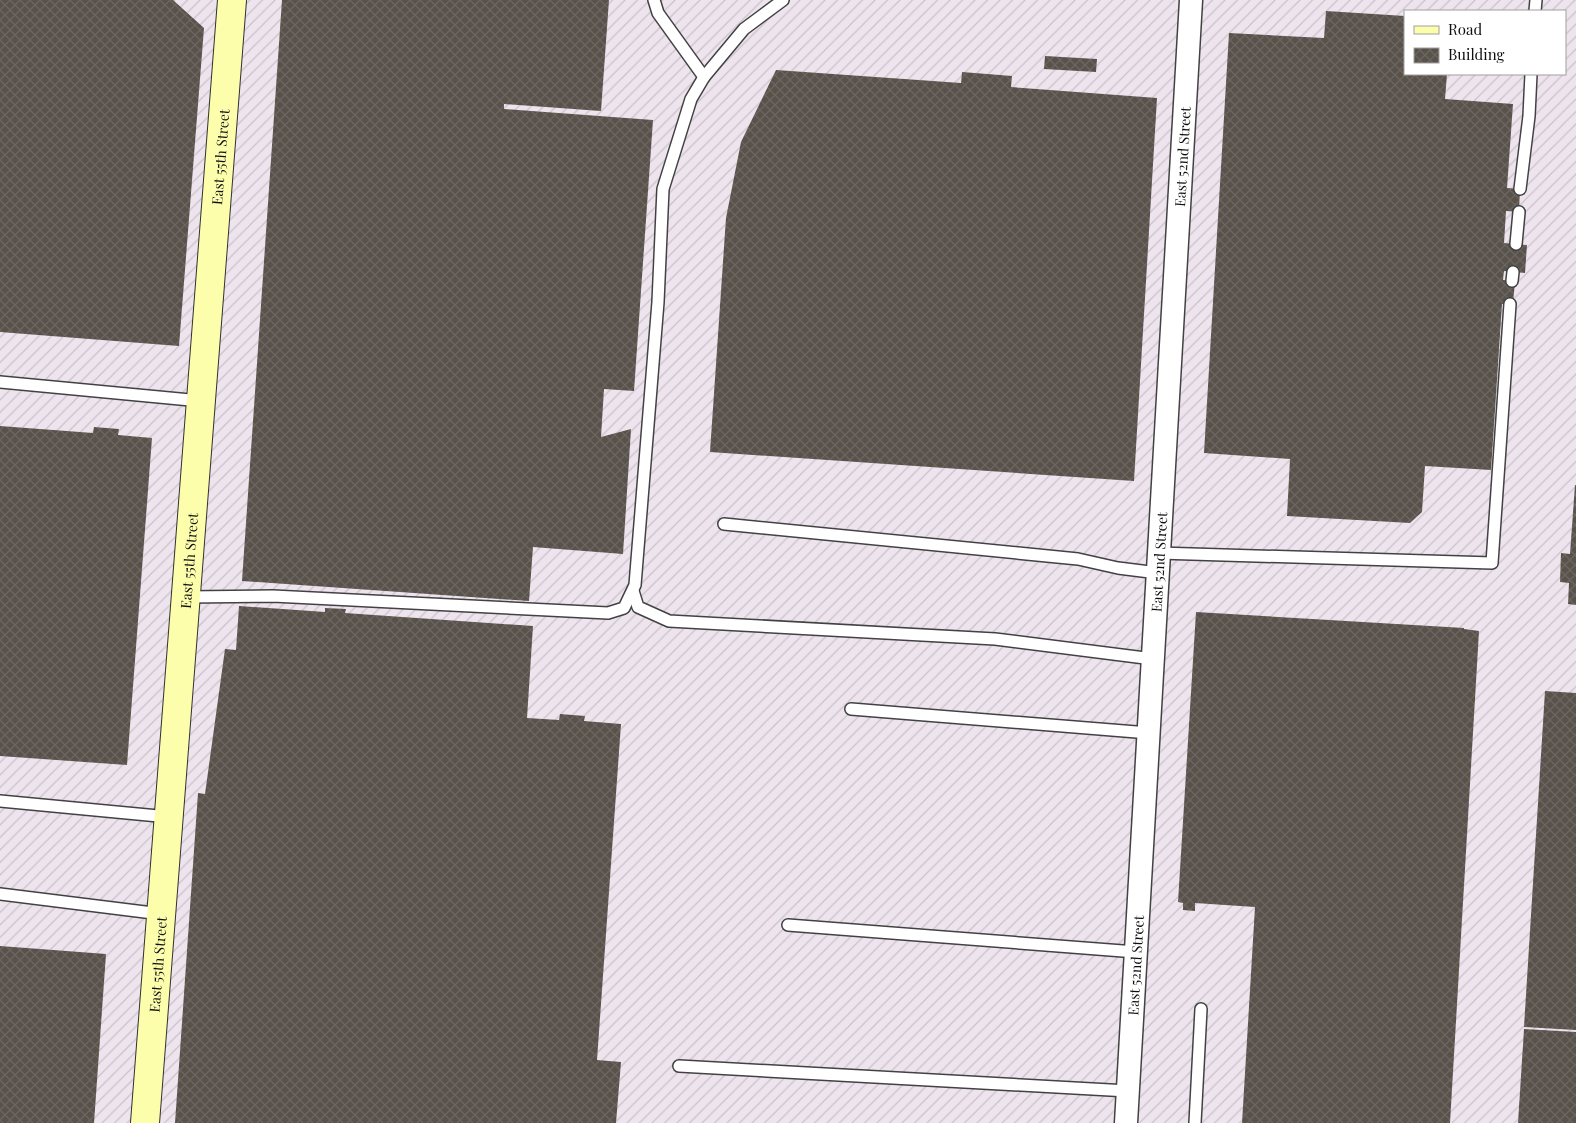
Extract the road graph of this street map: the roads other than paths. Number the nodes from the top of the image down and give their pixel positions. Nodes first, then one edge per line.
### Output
1 (232, 0) edge
2 (654, 0) edge
3 (783, 0) edge
4 (1191, 0) edge
5 (1531, 75) edge
6 (704, 77) junction
7 (1520, 189) dead end
8 (1519, 212) dead end
9 (1516, 244) dead end
10 (1510, 304) dead end
11 (0, 382) edge
12 (201, 401) junction
13 (724, 524) dead end
14 (1158, 562) junction
15 (633, 591) junction
16 (186, 597) junction
17 (1153, 659) junction
18 (851, 709) dead end
19 (1148, 733) junction
20 (0, 801) edge
21 (169, 817) junction
22 (0, 894) edge
23 (162, 914) junction
24 (788, 925) dead end
25 (1136, 952) junction
26 (1201, 1009) dead end
27 (679, 1066) dead end
28 (1128, 1091) junction
29 (145, 1123) edge
30 (1126, 1123) edge
31 (1195, 1123) edge

1 - 12 street, East 55th Street
2 - 6 lane
3 - 6 lane
4 - 14 street, East 52nd Street
5 - 7 lane
6 - 15 lane
8 - 9 lane
10 - 14 lane
11 - 12 lane
12 - 16 street, East 55th Street
13 - 14 lane
14 - 17 street, East 52nd Street
15 - 16 lane
15 - 17 lane
16 - 21 street, East 55th Street
17 - 19 street, East 52nd Street
18 - 19 lane
19 - 25 street, East 52nd Street
20 - 21 lane
21 - 23 street, East 55th Street
22 - 23 lane
23 - 29 street, East 55th Street
24 - 25 lane
25 - 28 street, East 52nd Street
26 - 31 lane
27 - 28 lane
28 - 30 street, East 52nd Street

